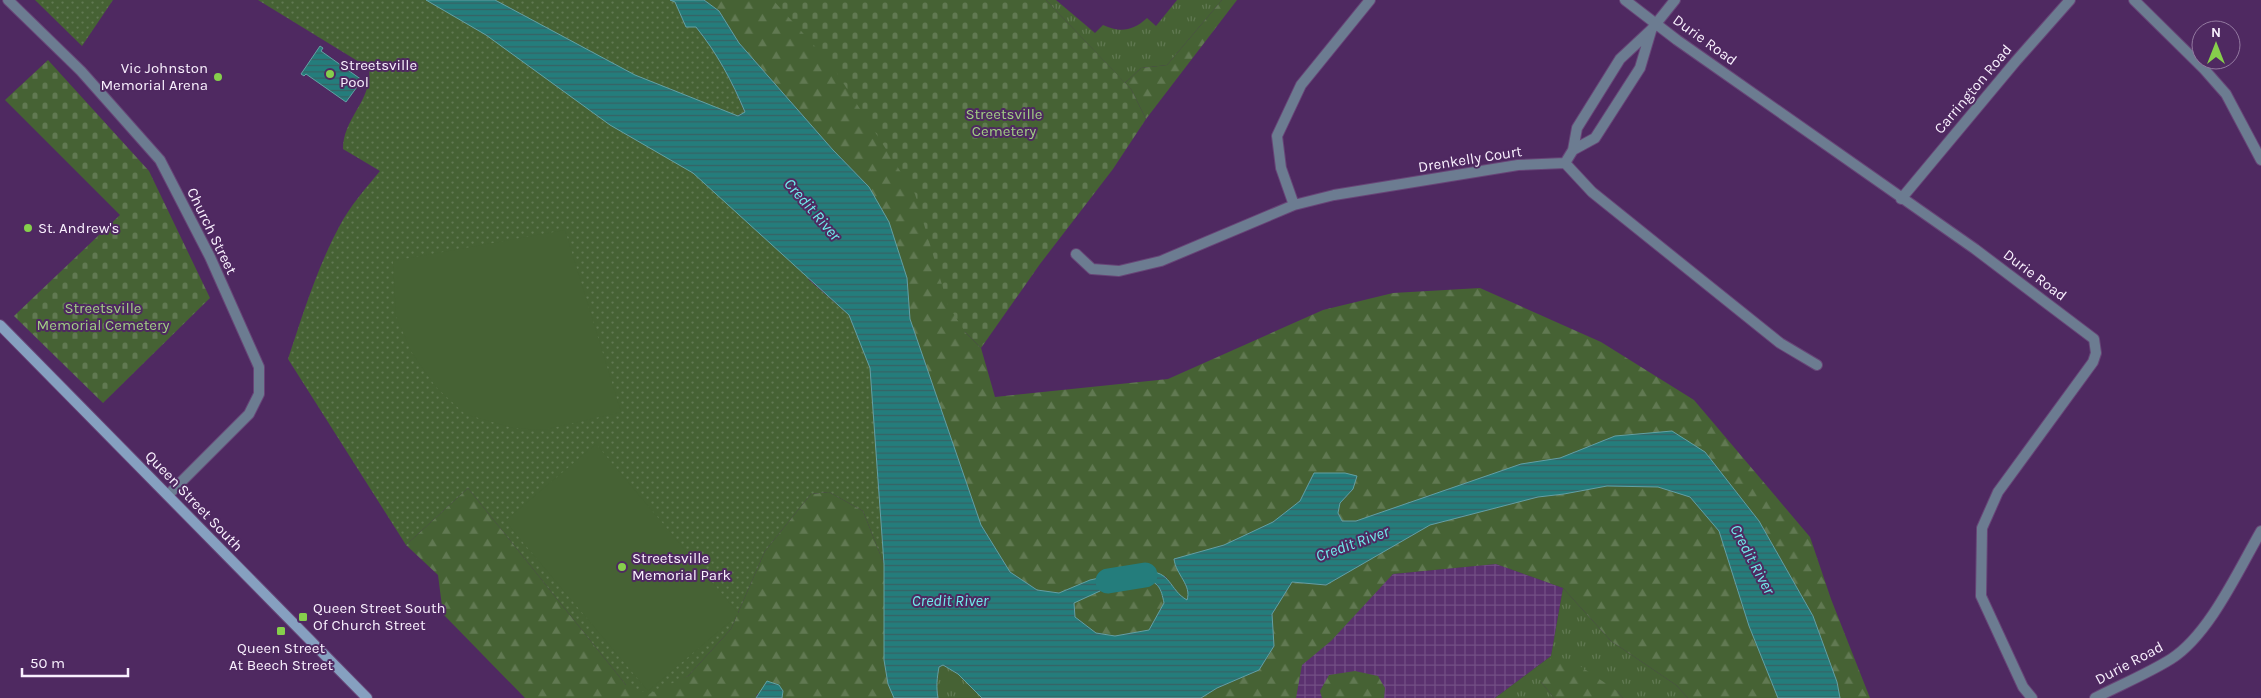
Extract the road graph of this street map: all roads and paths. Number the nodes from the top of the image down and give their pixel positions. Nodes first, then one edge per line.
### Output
1 (8, 0) edge
2 (1370, 0) edge
3 (1625, 0) edge
4 (1675, 0) edge
5 (2070, 0) edge
6 (2134, 0) edge
7 (1653, 27) junction
8 (1572, 150) junction
9 (2261, 160) edge
10 (1565, 163) junction
11 (1901, 199) junction
12 (1294, 204) junction
13 (1076, 254) dead end
14 (0, 325) edge
15 (1817, 365) dead end
16 (168, 495) junction
17 (2261, 531) edge
18 (366, 698) edge
19 (2032, 698) edge
20 (2095, 698) edge

1 - 16 street, Church Street
2 - 12 street
3 - 7 street, Durie Road
4 - 7 street
5 - 11 street, Carrington Road
6 - 9 street
7 - 8 street
7 - 8 street
7 - 11 street, Durie Road
8 - 10 street
10 - 12 street, Drenkelly Court
10 - 15 street
11 - 19 street, Durie Road
12 - 13 street, Drenkelly Court
14 - 16 main road, Queen Street South
16 - 18 main road, Queen Street South
17 - 20 street, Durie Road

